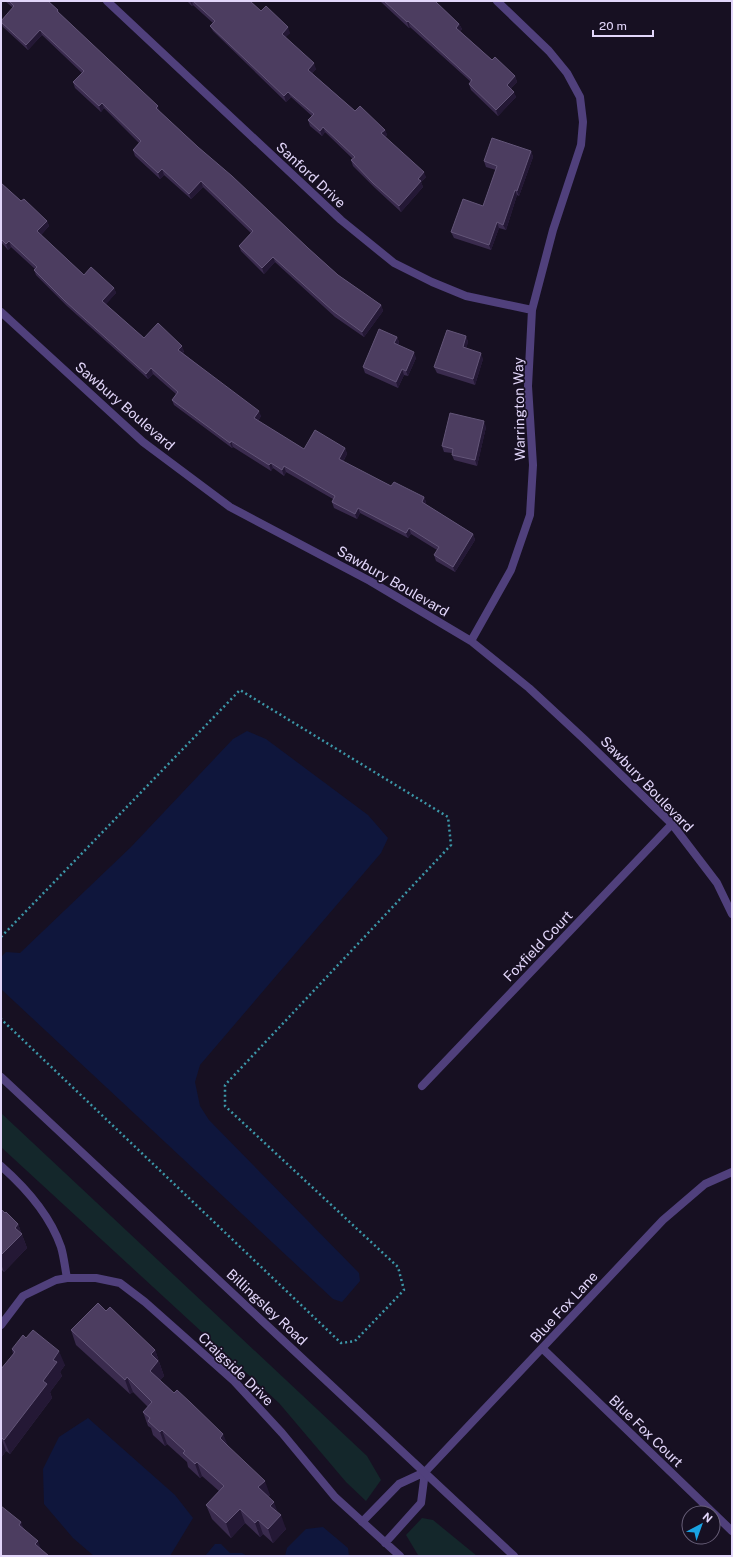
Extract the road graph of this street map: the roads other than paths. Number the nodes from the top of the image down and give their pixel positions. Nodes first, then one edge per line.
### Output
1 (107, 1) edge
2 (497, 1) edge
3 (532, 310) junction
4 (1, 312) edge
5 (471, 641) junction
6 (672, 824) junction
7 (732, 914) edge
8 (1, 1077) edge
9 (422, 1086) dead end
10 (1, 1166) edge
11 (732, 1172) edge
12 (66, 1278) junction
13 (1, 1325) edge
14 (543, 1349) junction
15 (425, 1472) junction
16 (362, 1522) junction
17 (732, 1531) edge
18 (385, 1543) junction
19 (400, 1556) edge
20 (514, 1556) edge

1 - 3 street, Sanford Drive
2 - 3 street, Warrington Way
3 - 5 street, Warrington Way
4 - 5 street, Sawbury Boulevard
5 - 6 street, Sawbury Boulevard
6 - 7 street, Sawbury Boulevard
6 - 9 street, Foxfield Court
8 - 15 street, Billingsley Road
10 - 12 street
11 - 14 street, Blue Fox Lane
12 - 13 street, Craigside Drive
12 - 16 street, Craigside Drive
14 - 15 street, Blue Fox Lane
14 - 17 street, Blue Fox Court
15 - 16 street
15 - 18 street
15 - 20 street, Billingsley Road
16 - 18 street, Craigside Drive
18 - 19 street, Craigside Drive

